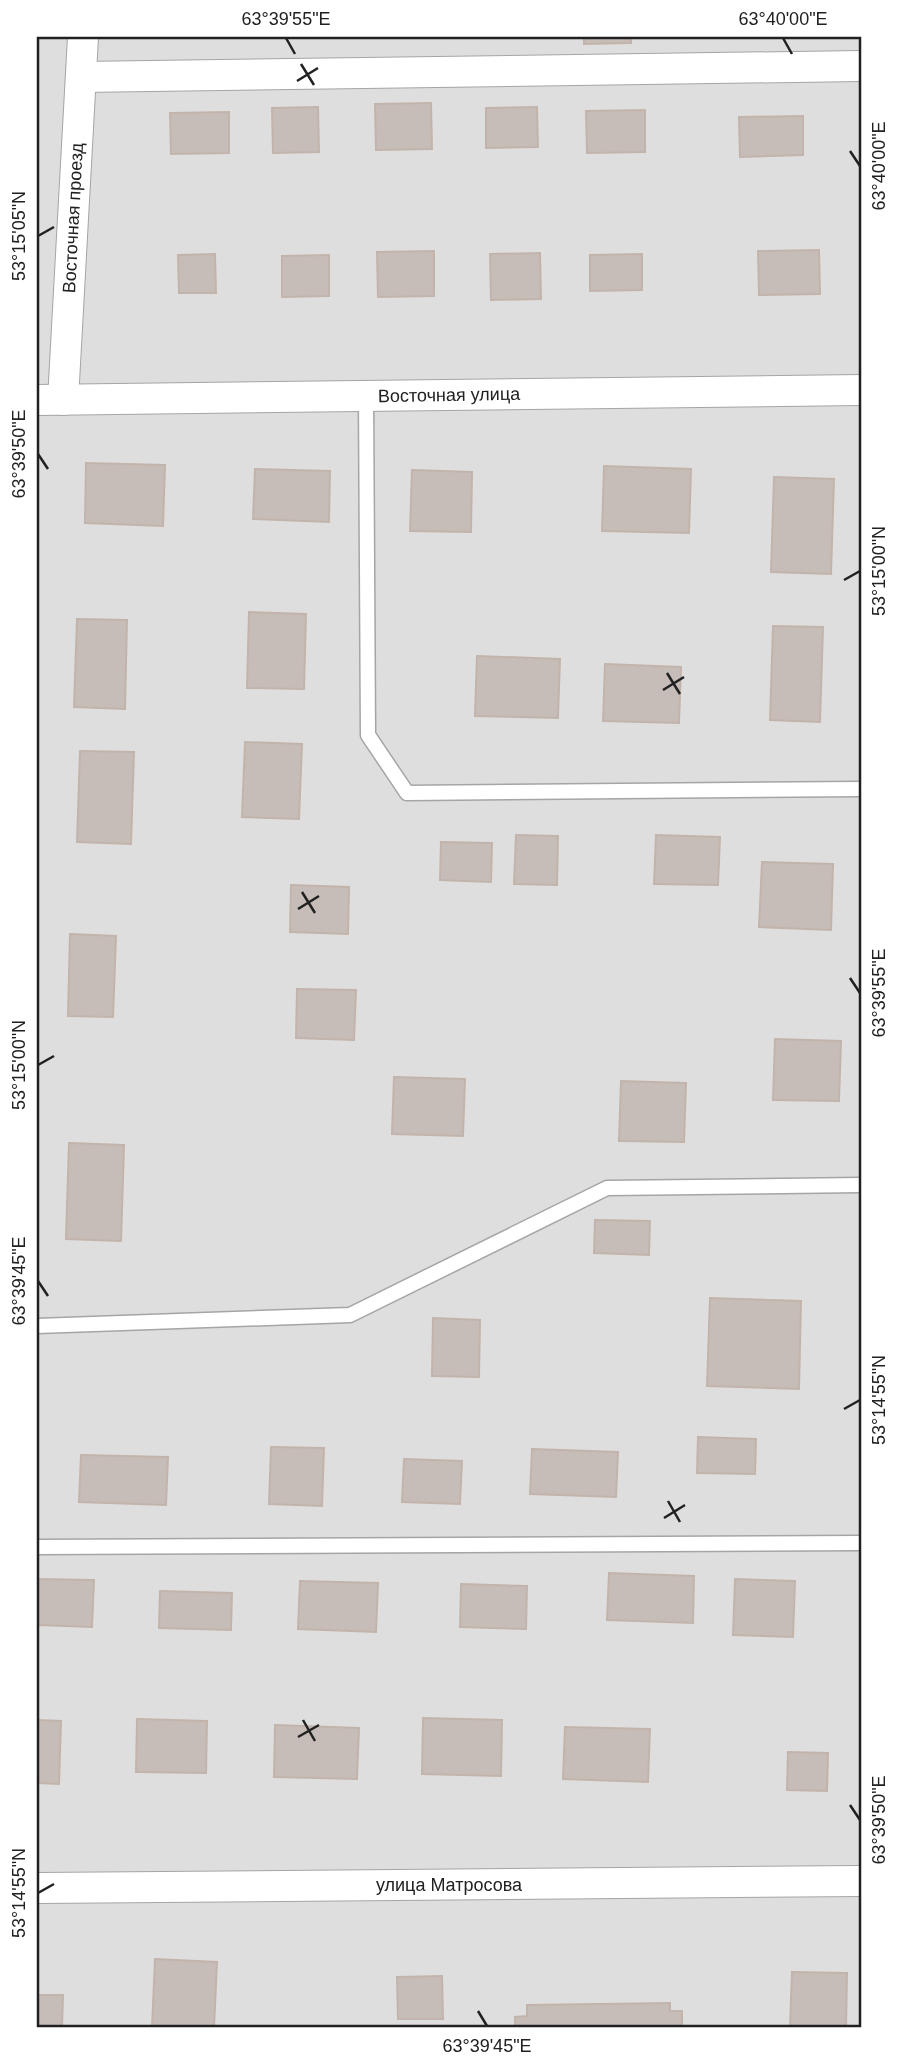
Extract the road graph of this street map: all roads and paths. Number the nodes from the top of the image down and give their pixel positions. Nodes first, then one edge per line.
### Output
1 (83, 37) edge
2 (861, 66) edge
3 (81, 77) junction
4 (861, 390) edge
5 (366, 396) junction
6 (50, 400) edge
7 (861, 789) edge
8 (861, 1185) edge
9 (37, 1326) edge
10 (861, 1543) edge
11 (37, 1547) edge
12 (861, 1881) edge
13 (37, 1888) edge

1 - 3 street, Восточная проезд
2 - 3 street
3 - 6 street, Восточная проезд
4 - 5 street, Восточная улица
5 - 6 street, Восточная улица
5 - 7 lane
8 - 9 lane
10 - 11 lane
12 - 13 street, улица Матросова

